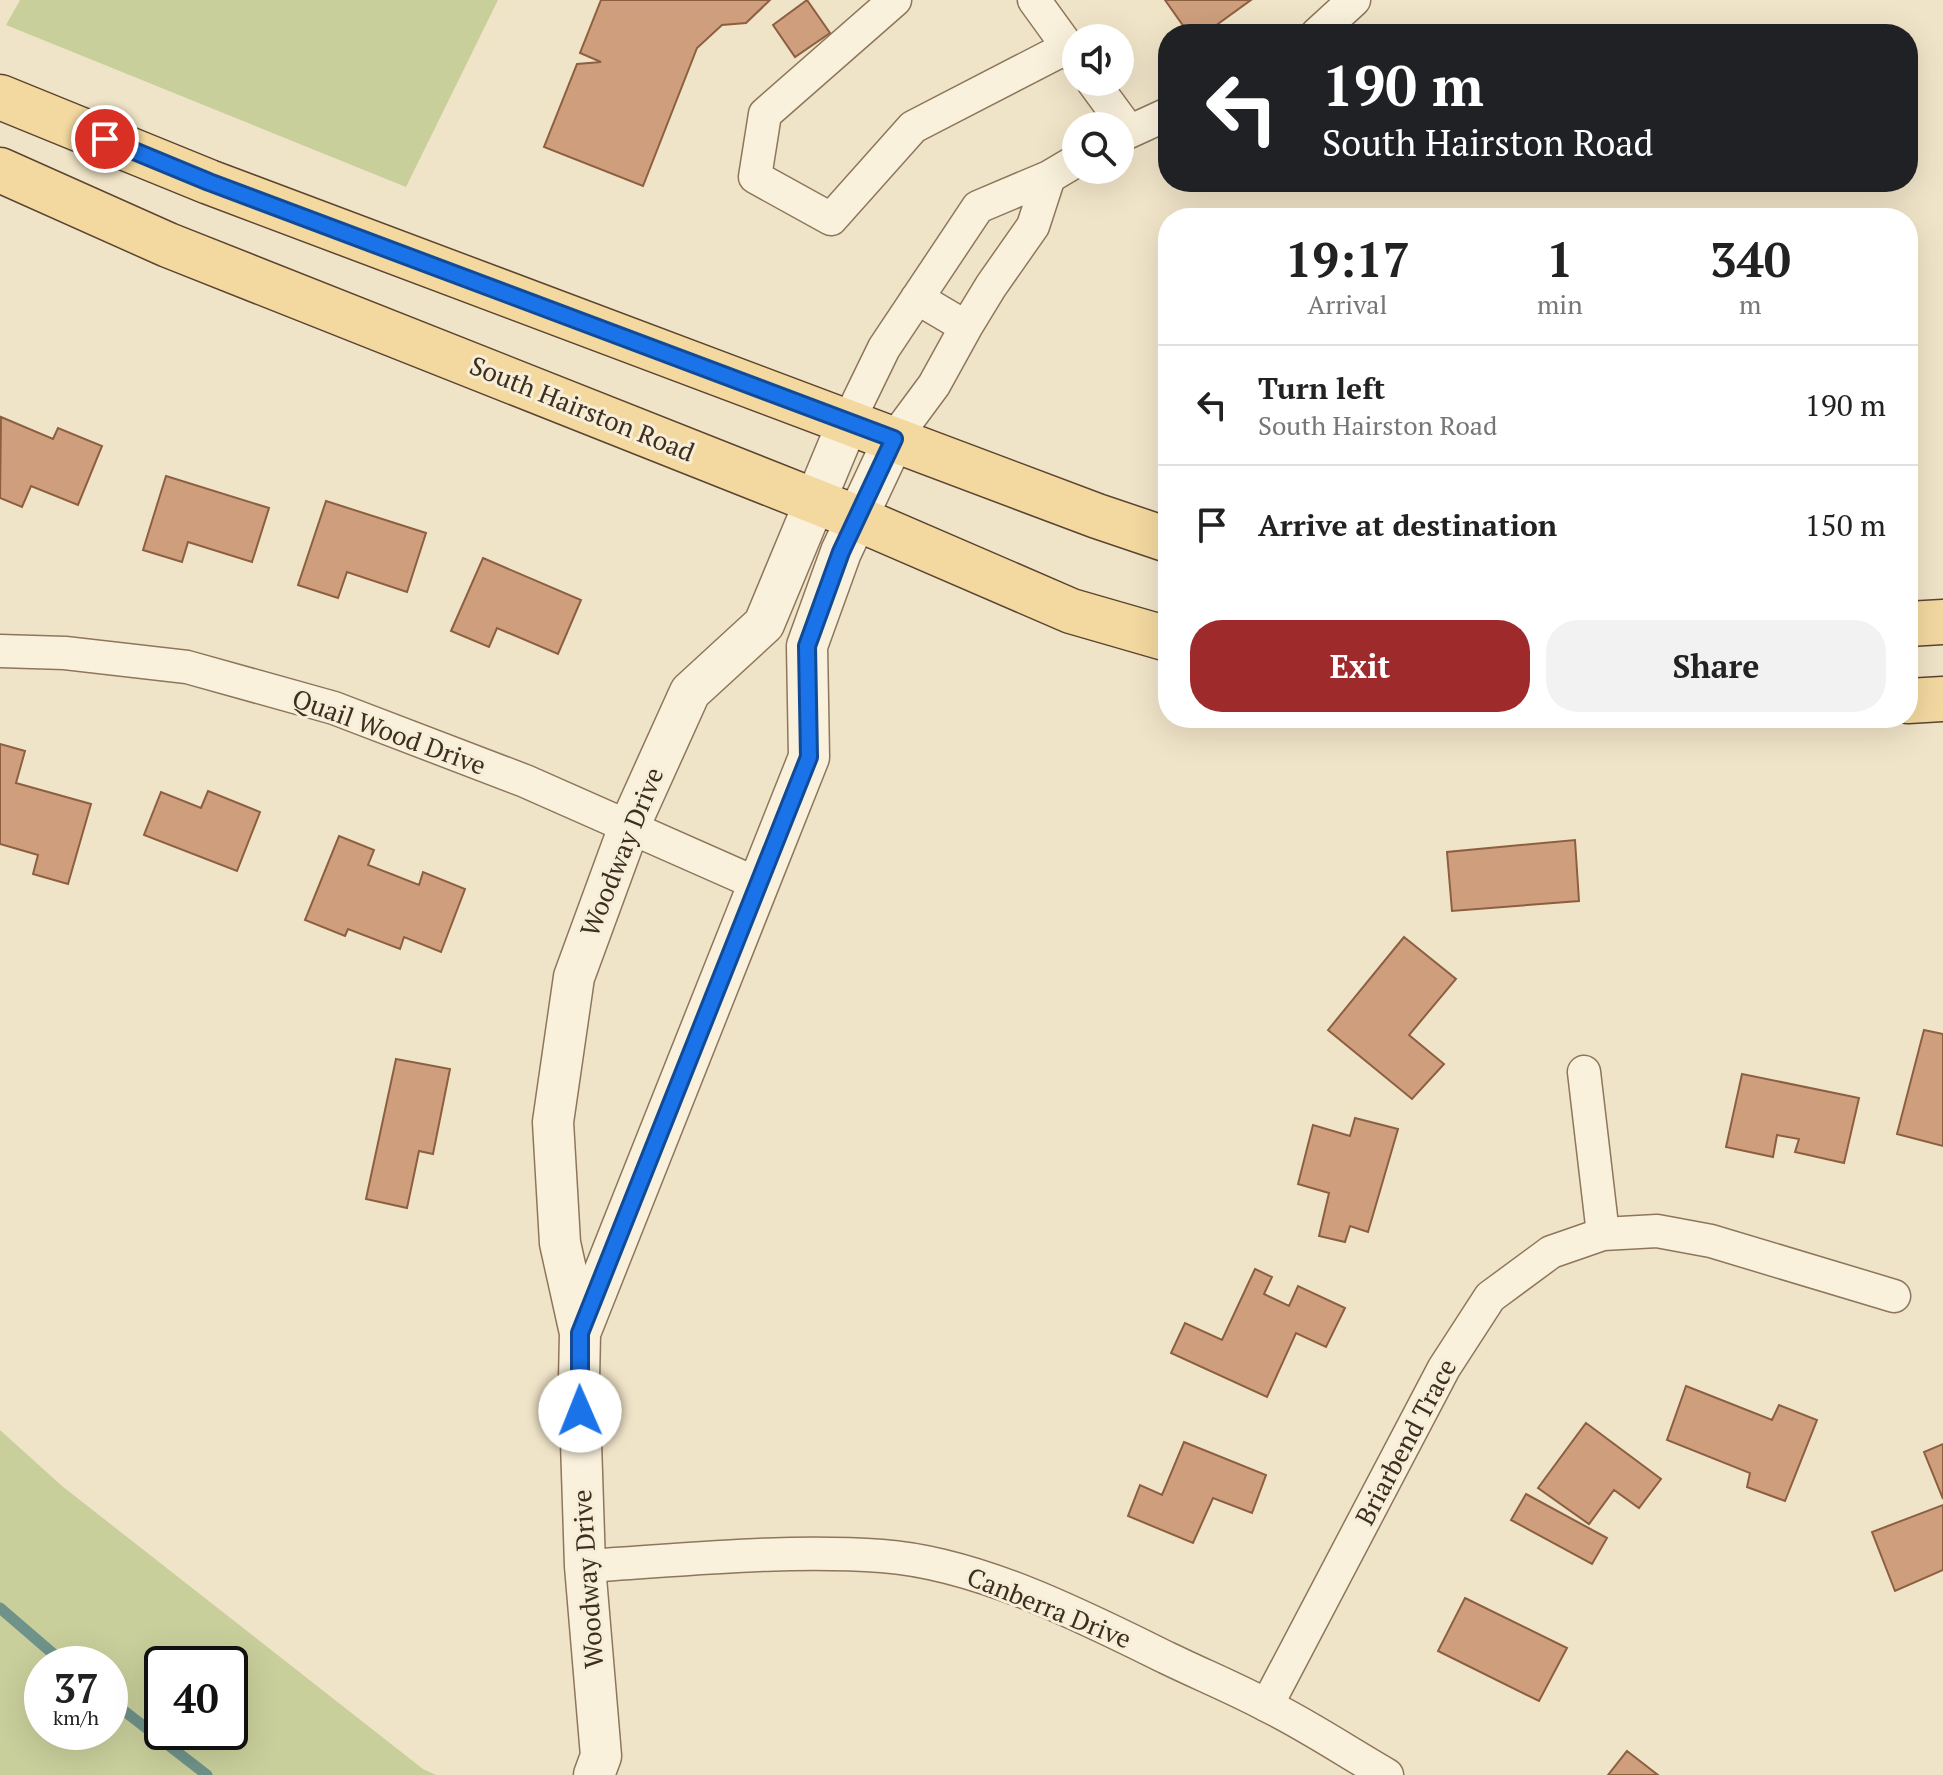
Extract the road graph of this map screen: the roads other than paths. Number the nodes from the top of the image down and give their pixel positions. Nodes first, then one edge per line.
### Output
1 (895, 0) edge
2 (1034, 0) edge
3 (1354, 0) edge
4 (1328, 24) edge
5 (1062, 39) edge
6 (1062, 58) edge
7 (0, 97) edge
8 (1158, 118) edge
9 (1134, 129) edge
10 (1062, 169) edge
11 (0, 170) edge
12 (917, 298) junction
13 (966, 327) junction
14 (848, 422) junction
15 (894, 439) junction
16 (815, 502) junction
17 (857, 519) junction
18 (1158, 537) edge
19 (1943, 622) edge
20 (1918, 623) edge
21 (1158, 636) edge
22 (0, 651) edge
23 (1943, 699) edge
24 (1918, 700) edge
25 (629, 827) junction
26 (758, 884) junction
27 (1584, 1072) dead end
28 (1603, 1234) junction
29 (1894, 1296) dead end
30 (580, 1333) junction
31 (585, 1566) junction
32 (1267, 1705) junction
33 (594, 1775) edge
34 (1387, 1775) edge

1 - 6 street
2 - 5 street
3 - 4 street
7 - 14 main road
8 - 9 street
10 - 12 street
10 - 13 street
11 - 16 main road, South Hairston Road
12 - 13 street
12 - 14 street
13 - 15 street
14 - 15 main road
14 - 16 street, Woodway Drive
15 - 17 street, Woodway Drive
15 - 18 main road
16 - 17 main road, South Hairston Road
16 - 25 street, Woodway Drive
17 - 21 main road, South Hairston Road
17 - 26 street, Woodway Drive
19 - 20 main road
22 - 25 street, Quail Wood Drive
23 - 24 main road
25 - 26 street, Quail Wood Drive
25 - 30 street, Woodway Drive
26 - 30 street, Woodway Drive
27 - 28 street
28 - 29 street, Briarbend Trace
28 - 32 street, Briarbend Trace
30 - 31 street, Woodway Drive
31 - 32 street, Canberra Drive
31 - 33 street, Woodway Drive
32 - 34 street, Canberra Drive

